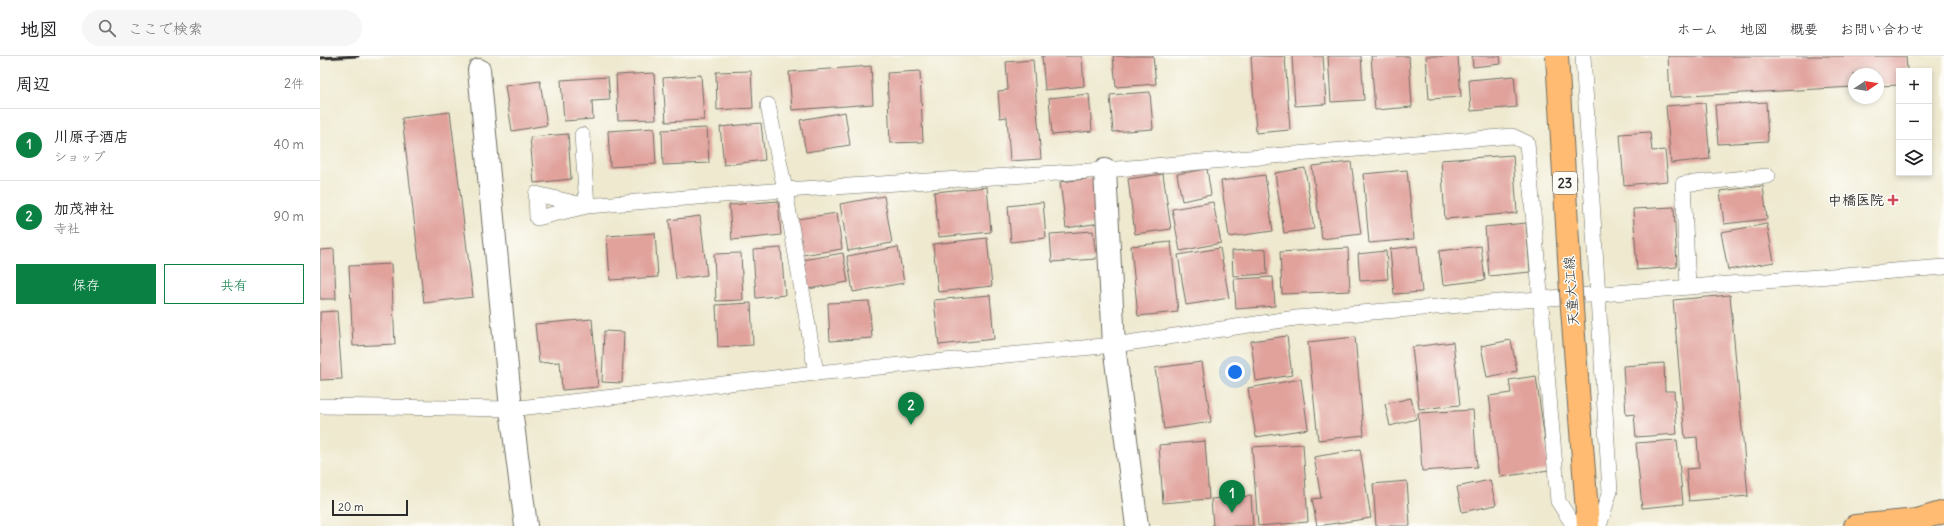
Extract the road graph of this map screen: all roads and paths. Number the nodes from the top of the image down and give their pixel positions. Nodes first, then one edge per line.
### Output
1 (1557, 56) edge
2 (1583, 56) edge
3 (479, 70) dead end
4 (768, 105) dead end
5 (582, 135) dead end
6 (1105, 170) junction
7 (1768, 176) dead end
8 (785, 190) junction
9 (1944, 267) edge
10 (1688, 287) junction
11 (1597, 295) junction
12 (1539, 299) junction
13 (1114, 345) junction
14 (816, 373) junction
15 (320, 406) edge
16 (511, 409) junction
17 (1944, 512) edge
18 (1917, 523) edge
19 (526, 526) edge
20 (1137, 526) edge
21 (1574, 526) edge
22 (1588, 526) edge
23 (1599, 526) edge
24 (1855, 526) edge

1 - 22 main road, 天童大江線 / 23, bridge
2 - 11 lane
3 - 16 street
4 - 8 lane
5 - 8 lane
6 - 8 lane
6 - 12 lane
6 - 13 street
7 - 10 lane
8 - 14 lane
9 - 10 lane
10 - 11 lane
11 - 12 lane
11 - 23 lane
12 - 13 lane
12 - 21 lane
13 - 14 lane
13 - 20 street
14 - 16 lane
15 - 16 lane
16 - 19 street
17 - 18 main road
18 - 24 main road

